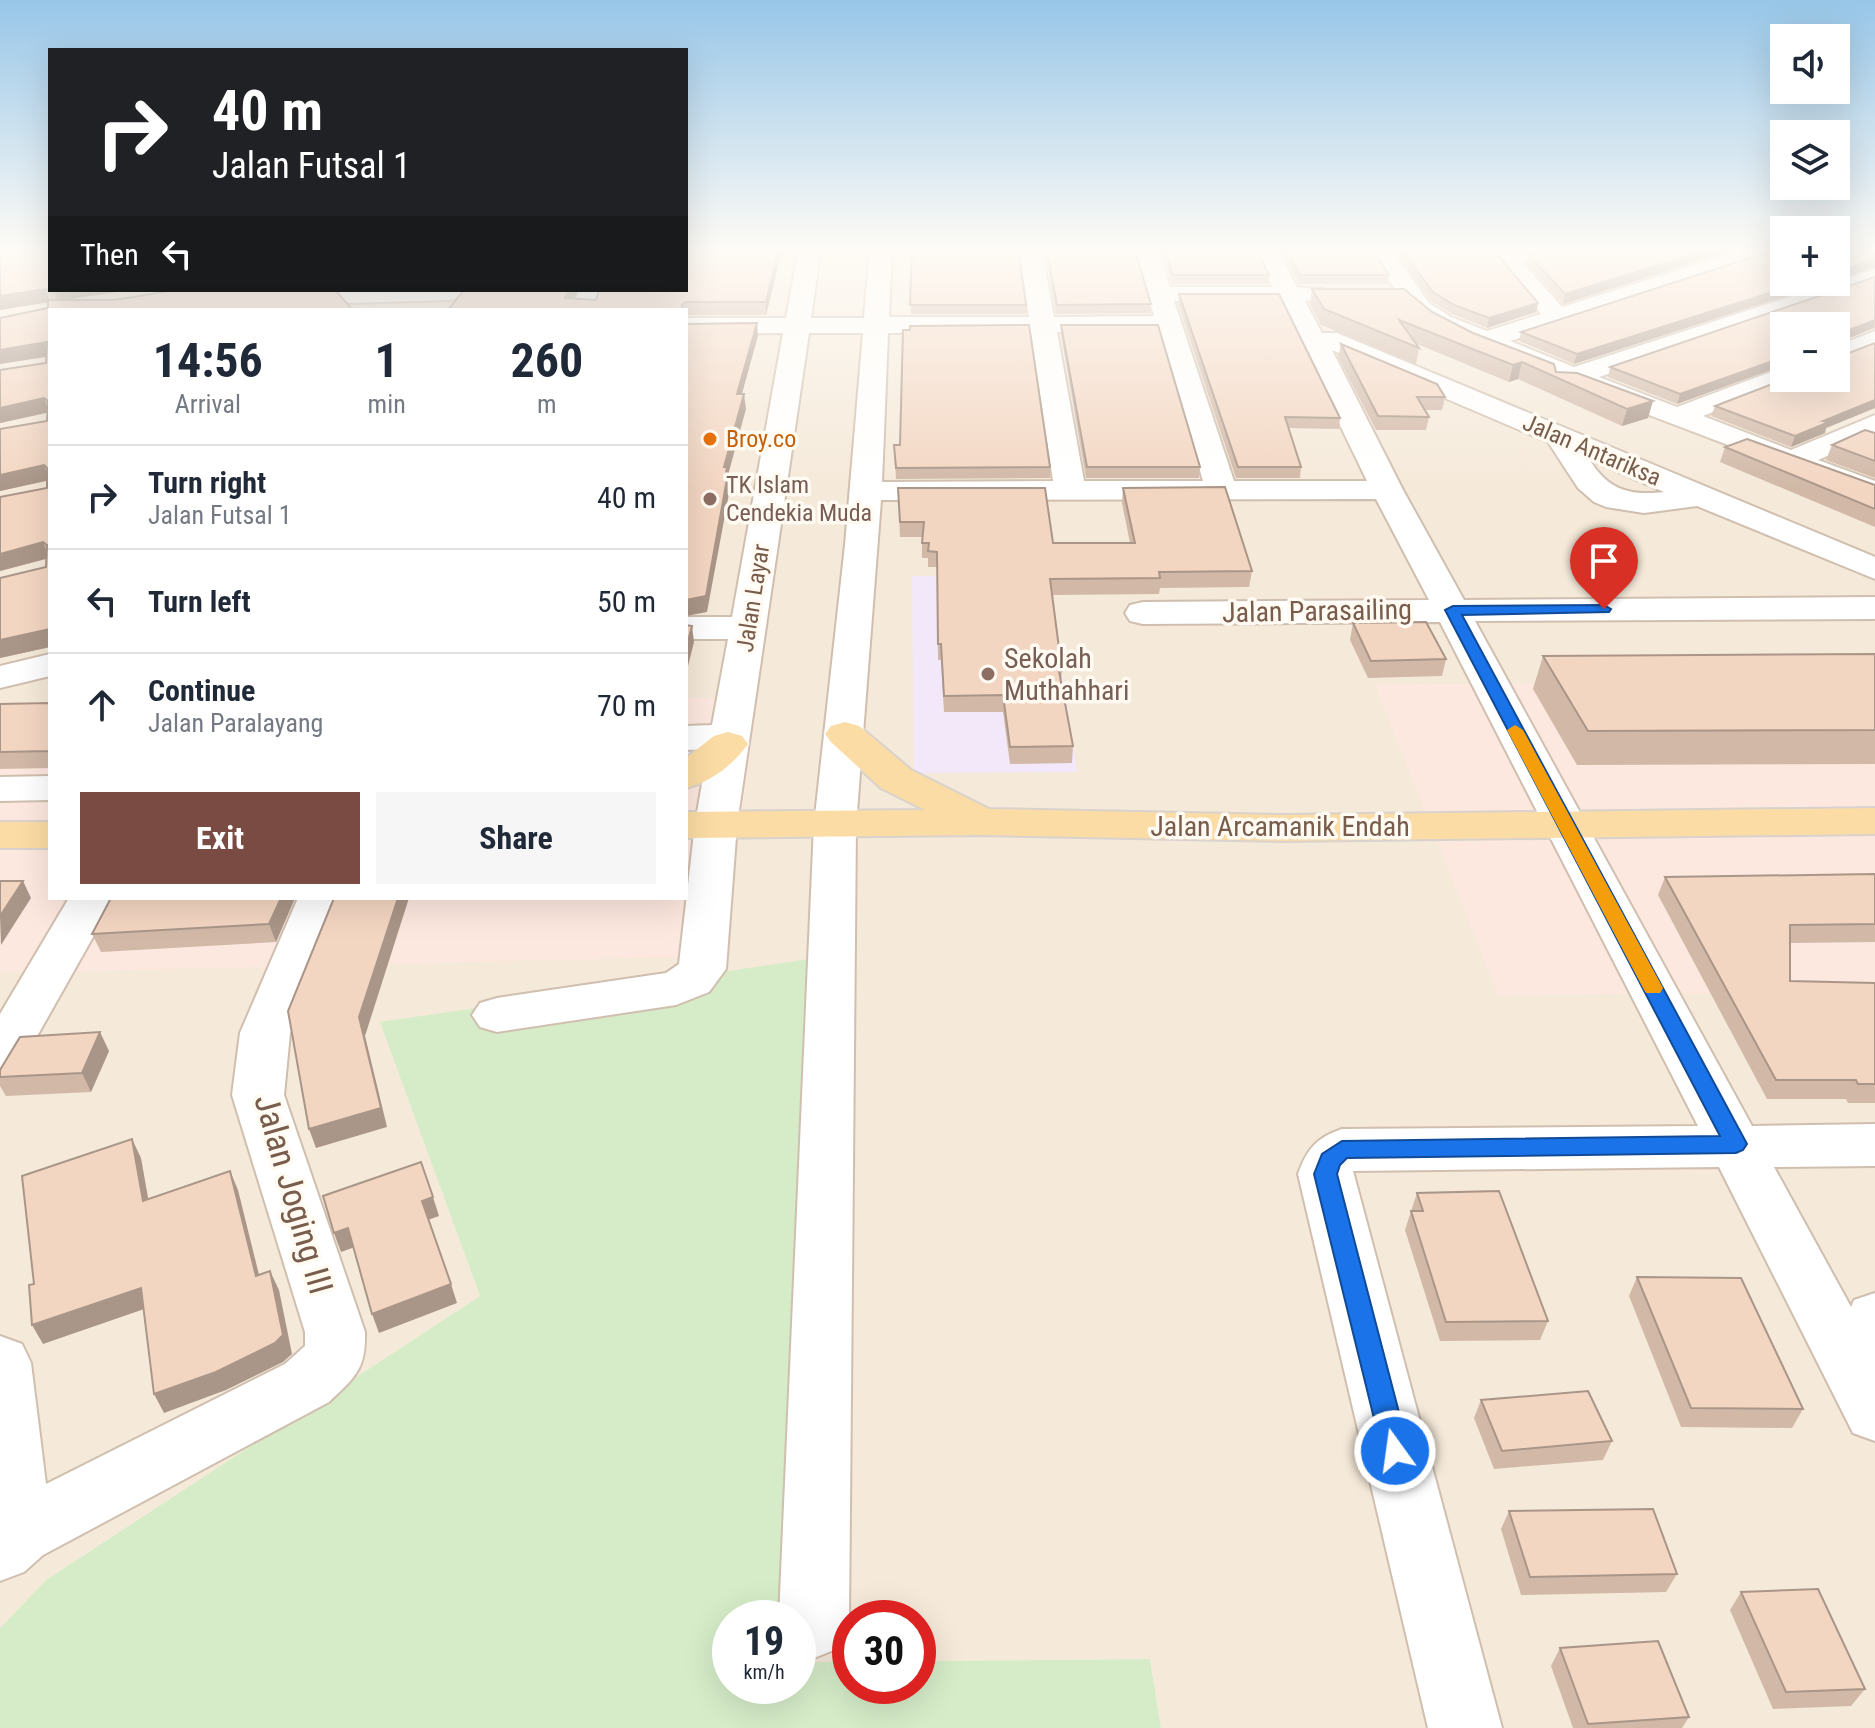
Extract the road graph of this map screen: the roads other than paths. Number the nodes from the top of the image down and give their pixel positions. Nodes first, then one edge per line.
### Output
1 (798, 328) edge
2 (877, 328) edge
3 (1042, 328) edge
4 (1172, 328) edge
5 (1307, 328) edge
6 (1454, 328) edge
7 (1527, 328) edge
8 (1719, 328) edge
9 (1309, 332) junction
10 (1875, 339) edge
11 (1483, 341) junction
12 (1850, 349) edge
13 (1403, 370) junction
14 (1574, 377) junction
15 (1770, 380) edge
16 (1340, 391) junction
17 (1486, 405) junction
18 (1679, 416) junction
19 (1875, 424) edge
20 (1793, 460) junction
21 (1070, 489) junction
22 (1221, 489) junction
23 (1387, 490) junction
24 (864, 491) junction
25 (1875, 492) edge
26 (1875, 569) edge
27 (1875, 608) edge
28 (1453, 610) junction
29 (1143, 613) dead end
30 (688, 628) edge
31 (748, 628) junction
32 (48, 665) edge
33 (0, 677) edge
34 (845, 734) junction
35 (688, 738) edge
36 (729, 740) junction
37 (688, 775) edge
38 (48, 788) edge
39 (0, 789) edge
40 (1875, 821) edge
41 (983, 822) junction
42 (701, 824) edge
43 (1566, 824) junction
44 (835, 825) junction
45 (0, 835) edge
46 (48, 835) edge
47 (91, 900) edge
48 (320, 900) edge
49 (497, 1015) dead end
50 (0, 1057) edge
51 (1736, 1144) junction
52 (1875, 1145) edge
53 (1875, 1318) edge
54 (0, 1363) edge
55 (1864, 1393) edge
56 (10, 1540) edge
57 (815, 1600) edge
58 (1465, 1728) edge

1 - 31 street, Jalan Layar
2 - 24 street
3 - 21 street
4 - 22 street
5 - 9 street
6 - 11 street
7 - 11 street
8 - 14 street
9 - 13 street, Jalan Antariksa
9 - 16 street
10 - 12 street
11 - 14 street
13 - 16 street
13 - 17 street, Jalan Antariksa
14 - 17 street
14 - 18 street
15 - 18 street
16 - 23 street
17 - 26 street, Jalan Antariksa
18 - 20 street
19 - 20 street
20 - 25 street
21 - 22 street
21 - 24 street
22 - 23 street
23 - 28 street
24 - 34 street
27 - 28 street, Jalan Parasailing
28 - 29 street, Jalan Parasailing
28 - 43 street
30 - 31 street
31 - 36 street, Jalan Layar
32 - 33 street
34 - 41 main road
34 - 44 street
35 - 36 street
36 - 37 main road
36 - 42 street, Jalan Layar
38 - 39 street
40 - 43 main road, Jalan Arcamanik Endah
41 - 43 main road, Jalan Arcamanik Endah
41 - 44 main road, Jalan Arcamanik Endah
42 - 44 main road, Jalan Arcamanik Endah
42 - 49 street, Jalan Layar
43 - 51 street
44 - 57 street
45 - 46 main road
47 - 50 street
48 - 56 street, Jalan Joging III
51 - 52 street
51 - 55 street
51 - 58 street
53 - 55 street
54 - 56 street

